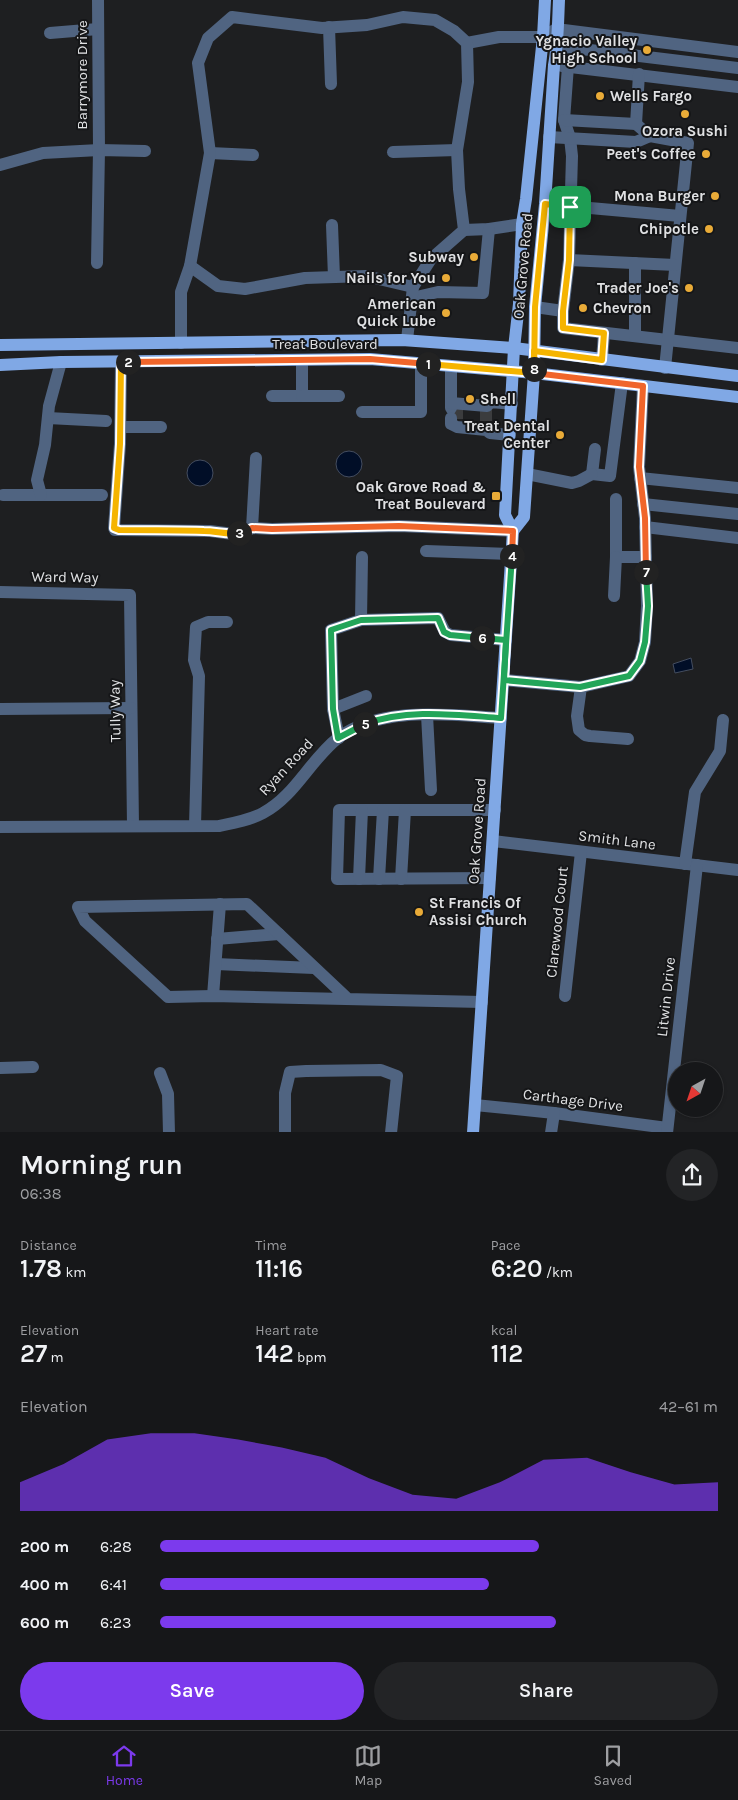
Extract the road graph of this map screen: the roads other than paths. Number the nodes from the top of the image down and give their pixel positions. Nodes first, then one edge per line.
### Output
1 (98, 0) edge
2 (545, 0) edge
3 (559, 0) edge
4 (329, 27) junction
5 (98, 29) junction
6 (556, 29) junction
7 (50, 33) dead end
8 (543, 36) junction
9 (467, 43) junction
10 (557, 46) junction
11 (738, 52) edge
12 (554, 65) junction
13 (568, 66) junction
14 (738, 68) edge
15 (639, 74) junction
16 (331, 84) dead end
17 (738, 87) edge
18 (564, 120) junction
19 (636, 124) junction
20 (650, 136) junction
21 (549, 137) junction
22 (570, 138) junction
23 (99, 150) junction
24 (457, 150) junction
25 (145, 151) dead end
26 (394, 152) dead end
27 (210, 153) junction
28 (253, 156) dead end
29 (0, 165) edge
30 (545, 204) junction
31 (570, 207) junction
32 (680, 216) junction
33 (522, 224) junction
34 (332, 226) dead end
35 (490, 229) junction
36 (464, 230) junction
37 (569, 260) junction
38 (97, 263) dead end
39 (636, 263) junction
40 (676, 265) junction
41 (190, 266) junction
42 (334, 277) junction
43 (413, 293) junction
44 (535, 307) junction
45 (563, 311) junction
46 (604, 333) junction
47 (635, 336) junction
48 (407, 340) junction
49 (668, 340) junction
50 (181, 342) junction
51 (0, 345) edge
52 (514, 348) junction
53 (738, 348) edge
54 (534, 351) junction
55 (302, 360) junction
56 (602, 360) junction
57 (61, 362) junction
58 (121, 362) junction
59 (421, 364) junction
60 (0, 365) edge
61 (450, 366) junction
62 (665, 368) junction
63 (514, 371) junction
64 (534, 373) junction
65 (738, 376) edge
66 (622, 383) junction
67 (643, 386) junction
68 (272, 396) dead end
69 (302, 396) junction
70 (339, 396) dead end
71 (738, 397) edge
72 (512, 404) junction
73 (362, 412) dead end
74 (454, 412) junction
75 (483, 416) junction
76 (48, 418) junction
77 (106, 421) dead end
78 (162, 426) dead end
79 (121, 427) junction
80 (510, 435) junction
81 (595, 449) dead end
82 (256, 458) dead end
83 (527, 474) junction
84 (592, 474) junction
85 (640, 478) junction
86 (738, 488) edge
87 (3, 495) dead end
88 (41, 495) junction
89 (102, 495) dead end
90 (616, 499) dead end
91 (644, 504) junction
92 (738, 514) edge
93 (252, 528) junction
94 (645, 528) junction
95 (513, 531) junction
96 (738, 538) edge
97 (426, 550) dead end
98 (512, 554) junction
99 (362, 557) dead end
100 (616, 557) junction
101 (646, 557) junction
102 (0, 592) edge
103 (130, 595) joint
104 (614, 596) dead end
105 (361, 620) junction
106 (227, 622) dead end
107 (506, 640) junction
108 (504, 680) junction
109 (580, 687) junction
110 (366, 696) dead end
111 (131, 708) junction
112 (0, 709) edge
113 (333, 709) junction
114 (427, 715) junction
115 (501, 718) junction
116 (723, 720) dead end
117 (338, 738) junction
118 (628, 740) dead end
119 (432, 790) dead end
120 (362, 810) junction
121 (383, 810) junction
122 (405, 810) junction
123 (495, 810) junction
124 (133, 826) junction
125 (195, 826) junction
126 (0, 827) edge
127 (493, 841) junction
128 (581, 852) junction
129 (691, 865) junction
130 (738, 870) edge
131 (490, 878) junction
132 (358, 879) junction
133 (379, 879) junction
134 (401, 879) junction
135 (220, 904) junction
136 (279, 934) junction
137 (218, 939) junction
138 (216, 964) junction
139 (314, 968) junction
140 (213, 996) junction
141 (565, 996) dead end
142 (347, 998) junction
143 (482, 1002) junction
144 (33, 1067) dead end
145 (0, 1068) edge
146 (160, 1073) dead end
147 (475, 1105) junction
148 (554, 1113) junction
149 (667, 1130) edge
150 (169, 1132) edge
151 (285, 1132) edge
152 (392, 1132) edge
153 (473, 1132) edge
154 (551, 1132) edge

1 - 5 street, Barrymore Drive
2 - 8 main road, Oak Grove Road
3 - 6 main road, Oak Grove Road
4 - 9 street
4 - 16 street
4 - 27 street
5 - 7 street
5 - 23 street, Barrymore Drive
6 - 8 street
6 - 10 main road, Oak Grove Road
6 - 11 street
8 - 9 street
8 - 10 street
8 - 33 main road, Oak Grove Road
9 - 24 street
10 - 12 main road, Oak Grove Road
10 - 14 street
12 - 13 street
12 - 21 main road, Oak Grove Road
13 - 15 street
13 - 18 street
15 - 17 street
15 - 19 street
18 - 19 street
18 - 22 street
19 - 20 street
20 - 22 street
20 - 32 street
21 - 22 street
21 - 30 main road, Oak Grove Road
22 - 31 street
23 - 25 street
23 - 29 street
23 - 38 street, Barrymore Drive
24 - 26 street
24 - 36 street
27 - 28 street
27 - 41 street
30 - 31 street
30 - 44 main road, Oak Grove Road
31 - 32 street
31 - 37 street
32 - 40 street
33 - 35 street
33 - 52 main road, Oak Grove Road
34 - 42 street
35 - 36 street
35 - 43 street
36 - 43 street
37 - 39 street
37 - 45 street
39 - 40 street
39 - 47 street
40 - 49 street
41 - 42 street
41 - 50 street
42 - 43 street
43 - 48 street
44 - 45 street
44 - 54 main road, Oak Grove Road
45 - 46 street
46 - 47 street
46 - 56 street
47 - 49 street
48 - 50 main road, Treat Boulevard
48 - 52 main road, Treat Boulevard
49 - 53 street
49 - 62 street
50 - 51 main road, Treat Boulevard
52 - 54 main road, Treat Boulevard
52 - 63 main road, Oak Grove Road
54 - 56 main road, Treat Boulevard
54 - 64 main road, Oak Grove Road
55 - 58 main road, Treat Boulevard
55 - 59 main road, Treat Boulevard
55 - 69 street
56 - 62 main road, Treat Boulevard
57 - 58 main road, Treat Boulevard
57 - 60 main road, Treat Boulevard
57 - 76 street
58 - 79 street
59 - 61 main road, Treat Boulevard
59 - 73 street
61 - 63 main road, Treat Boulevard
61 - 74 street
62 - 65 main road, Treat Boulevard
63 - 64 main road, Treat Boulevard
63 - 72 main road, Oak Grove Road
64 - 66 main road, Treat Boulevard
64 - 83 main road, Oak Grove Road
66 - 67 main road, Treat Boulevard
66 - 84 street
67 - 71 main road, Treat Boulevard
67 - 85 street
68 - 69 street
69 - 70 street
72 - 75 street
72 - 80 main road, Oak Grove Road
74 - 75 street
74 - 75 street
75 - 80 street
76 - 77 street
76 - 88 street
78 - 79 street
79 - 93 street
80 - 95 main road, Oak Grove Road
81 - 84 street
82 - 93 street
83 - 84 street
83 - 95 main road, Oak Grove Road
85 - 86 street
85 - 91 street
87 - 88 street
88 - 89 street
90 - 100 street
91 - 92 street
91 - 94 street
93 - 95 street
94 - 96 street
94 - 101 street
95 - 98 main road, Oak Grove Road
97 - 98 street
98 - 107 main road, Oak Grove Road
99 - 105 street
100 - 101 street
100 - 104 street
101 - 109 street
102 - 103 street, Ward Way
103 - 111 street, Tully Way
105 - 107 street
105 - 113 street
106 - 125 street
107 - 108 main road, Oak Grove Road
108 - 109 street
108 - 115 main road, Oak Grove Road
109 - 118 street
110 - 113 street
111 - 112 street
111 - 124 street, Tully Way
113 - 117 street
114 - 115 street, Ryan Road
114 - 117 street, Ryan Road
114 - 119 street
115 - 123 main road, Oak Grove Road
116 - 129 street, Litwin Drive
117 - 125 street, Ryan Road
120 - 121 street
120 - 132 street
120 - 132 street
121 - 122 street
121 - 133 street
122 - 123 street
122 - 134 street
123 - 127 main road, Oak Grove Road
124 - 125 street, Ryan Road
124 - 126 street, Ryan Road
127 - 128 street, Smith Lane
127 - 131 main road, Oak Grove Road
128 - 129 street, Smith Lane
128 - 141 street, Clarewood Court
129 - 130 street, Smith Lane
129 - 149 street, Litwin Drive
131 - 134 street
131 - 143 main road, Oak Grove Road
132 - 133 street
133 - 134 street
135 - 136 street
135 - 137 street
135 - 140 street
136 - 137 street
136 - 139 street
137 - 138 street
138 - 139 street
138 - 140 street
139 - 142 street
140 - 142 street
142 - 143 street
143 - 147 main road, Oak Grove Road
144 - 145 street
146 - 150 street
147 - 148 street, Carthage Drive
147 - 153 main road, Oak Grove Road
148 - 149 street, Carthage Drive
148 - 154 street
151 - 152 street

